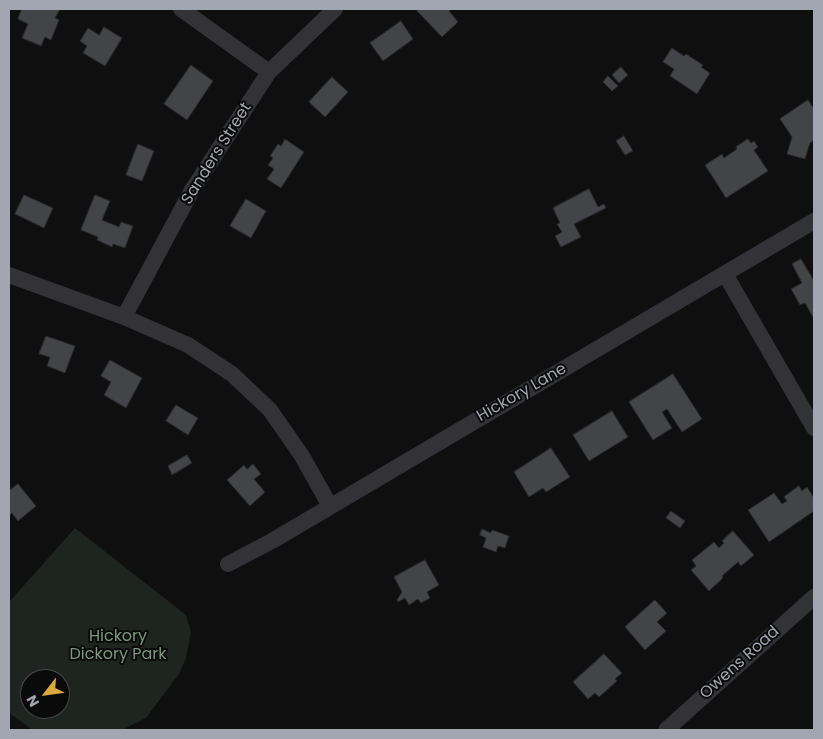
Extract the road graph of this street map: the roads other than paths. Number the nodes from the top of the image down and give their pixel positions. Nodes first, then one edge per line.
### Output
1 (181, 9) edge
2 (334, 9) edge
3 (268, 72) junction
4 (814, 221) edge
5 (725, 274) junction
6 (9, 275) edge
7 (124, 317) junction
8 (814, 428) edge
9 (330, 506) junction
10 (228, 564) dead end
11 (814, 597) edge
12 (666, 730) edge

1 - 3 street
2 - 3 street, Sanders Street
3 - 7 street, Sanders Street
4 - 5 street, Hickory Lane
5 - 8 street
5 - 9 street, Hickory Lane
6 - 7 street
7 - 9 street
9 - 10 street, Hickory Lane
11 - 12 street, Owens Road

